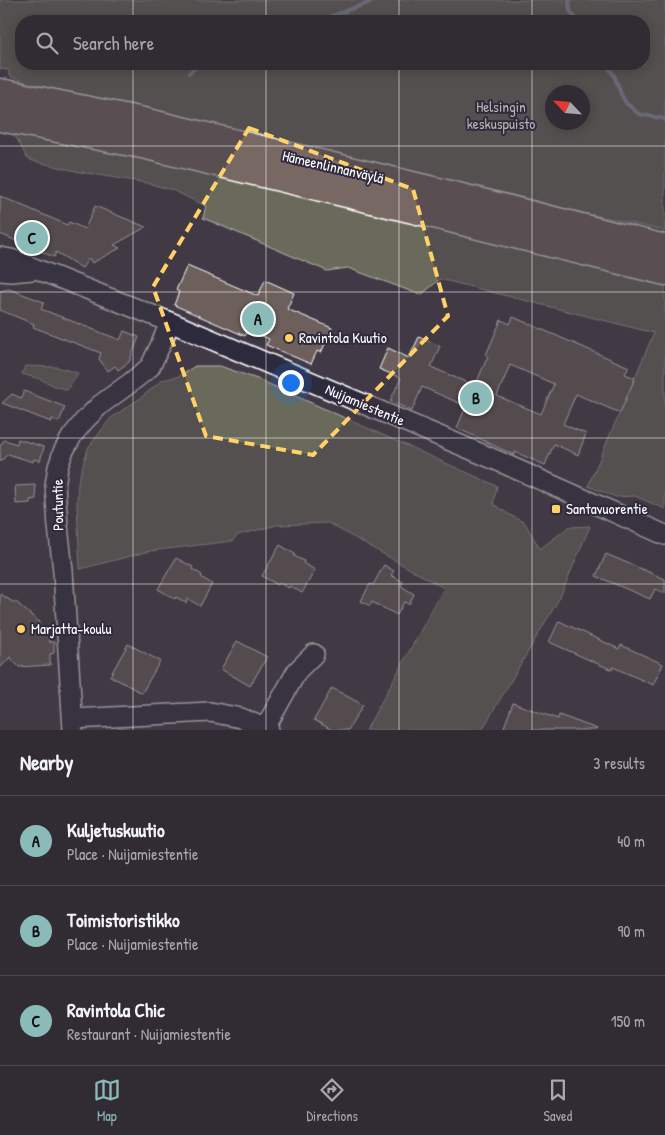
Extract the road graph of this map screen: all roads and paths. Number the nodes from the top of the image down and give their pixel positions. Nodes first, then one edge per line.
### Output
1 (0, 93) edge
2 (0, 117) edge
3 (665, 248) edge
4 (0, 257) edge
5 (36, 270) junction
6 (0, 271) edge
7 (665, 271) edge
8 (170, 322) junction
9 (665, 535) edge
10 (314, 654) dead end
11 (73, 724) edge
12 (267, 729) edge

1 - 3 highway, Hämeenlinnanväylä
2 - 7 highway, Hämeenlinnanväylä
4 - 5 street, Nuijamiestentie
5 - 6 street, Nuijamiestentie
5 - 8 street, Nuijamiestentie
8 - 9 street, Nuijamiestentie
8 - 11 street, Poutuntie
10 - 12 street
11 - 12 street

